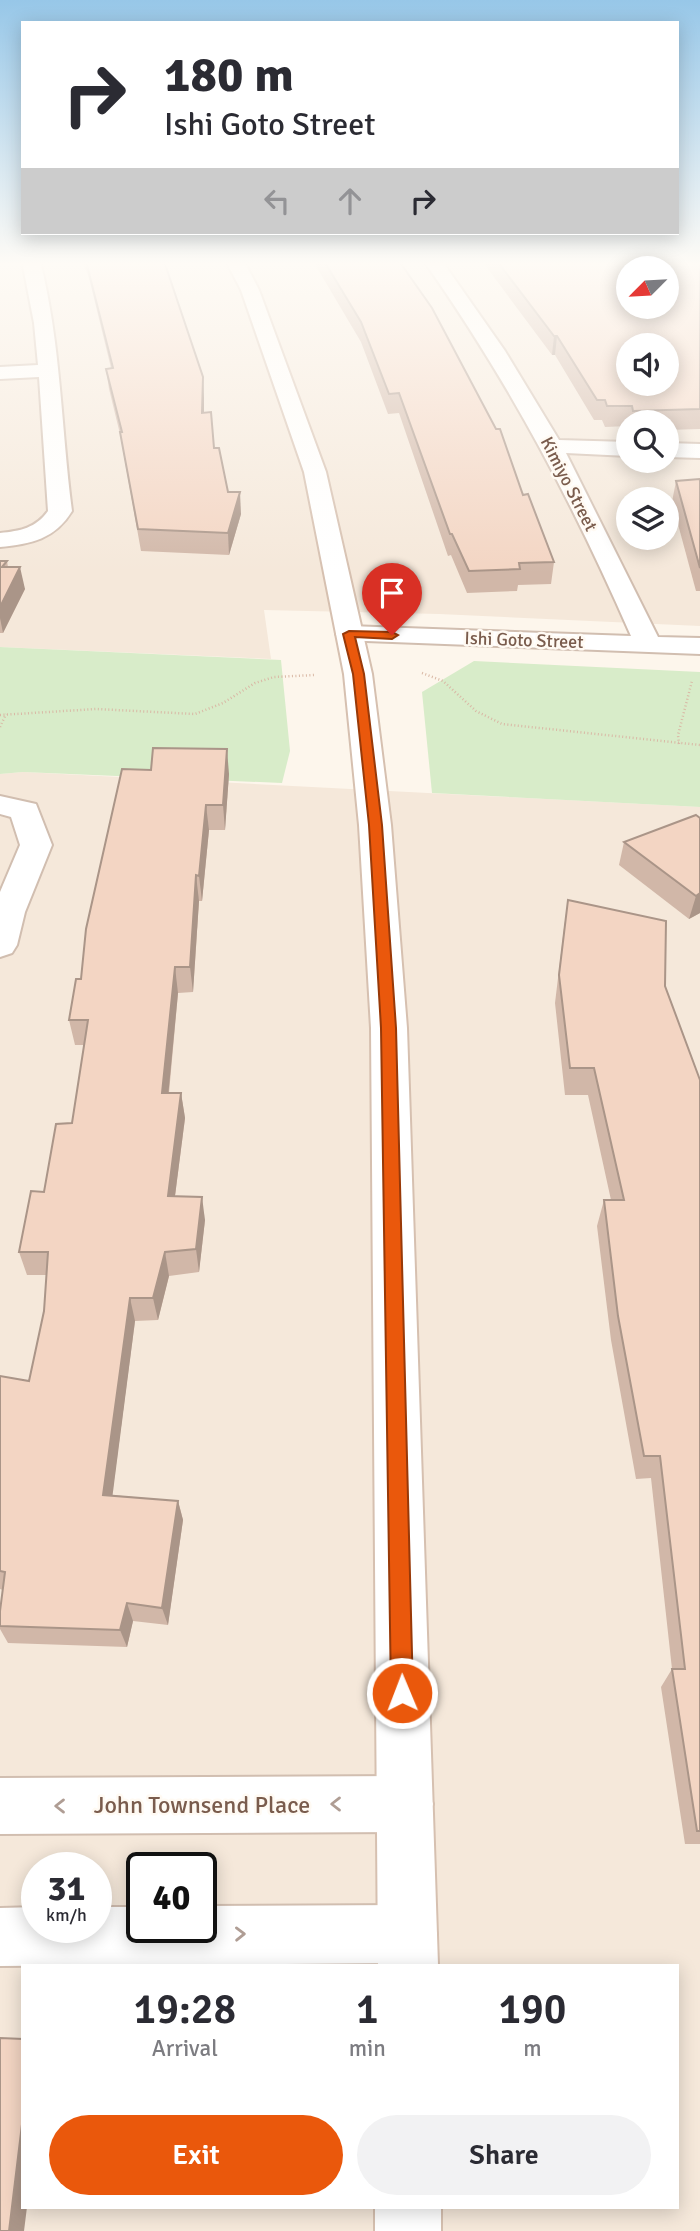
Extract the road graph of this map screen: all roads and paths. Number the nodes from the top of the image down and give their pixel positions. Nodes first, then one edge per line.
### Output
1 (47, 365) edge
2 (277, 365) edge
3 (503, 365) edge
4 (48, 371) junction
5 (0, 373) edge
6 (550, 446) junction
7 (616, 449) edge
8 (679, 450) edge
9 (700, 451) edge
10 (0, 540) edge
11 (349, 634) junction
12 (648, 643) junction
13 (694, 645) edge
14 (358, 674) junction
15 (6, 714) junction
16 (0, 715) edge
17 (0, 727) edge
18 (679, 744) junction
19 (700, 745) edge
20 (12, 808) edge
21 (0, 945) edge
22 (405, 1804) junction
23 (0, 1806) edge
24 (0, 1937) edge
25 (408, 1950) edge
26 (408, 2209) edge
27 (408, 2231) edge

1 - 4 street
2 - 11 street
3 - 6 street, Kimiyo Street
4 - 5 street
4 - 10 street
6 - 7 street
6 - 12 street, Kimiyo Street
8 - 9 street
11 - 12 street, Ishi Goto Street
11 - 14 street
12 - 13 street, Ishi Goto Street
13 - 18 path
14 - 15 path
14 - 18 path
14 - 22 street
15 - 16 path
15 - 17 path
18 - 19 path
20 - 21 street
22 -> 23 street, John Townsend Place
22 - 25 street
24 -> 25 street
26 - 27 street

